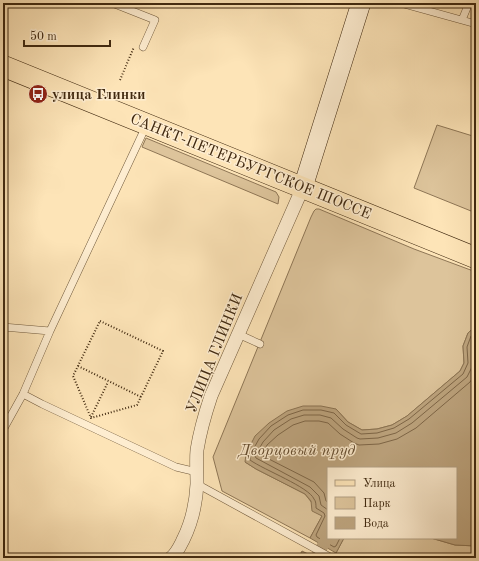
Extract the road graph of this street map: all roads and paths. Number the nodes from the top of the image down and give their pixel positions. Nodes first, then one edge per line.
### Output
1 (112, 3) edge
2 (361, 3) edge
3 (400, 3) edge
4 (469, 3) edge
5 (462, 20) junction
6 (476, 24) edge
7 (143, 47) dead end
8 (3, 53) edge
9 (129, 58) dead end
10 (3, 66) edge
11 (120, 80) dead end
12 (147, 124) junction
13 (305, 182) junction
14 (476, 244) edge
15 (476, 258) edge
16 (3, 327) edge
17 (50, 331) junction
18 (238, 334) junction
19 (260, 344) dead end
20 (78, 366) junction
21 (108, 381) junction
22 (22, 394) junction
23 (141, 397) junction
24 (91, 418) junction
25 (87, 426) junction
26 (3, 430) edge
27 (197, 478) junction
28 (173, 557) edge
29 (332, 558) edge

1 - 7 lane
2 - 13 main road
3 - 5 lane
4 - 5 lane
5 - 6 lane
8 - 13 main road, САНКТ-ПЕТЕРБУРГСКОЕ ШОССЕ
9 - 11 path
10 - 12 main road, САНКТ-ПЕТЕРБУРГСКОЕ ШОССЕ
12 - 13 main road, САНКТ-ПЕТЕРБУРГСКОЕ ШОССЕ
12 - 17 lane
13 - 14 main road, САНКТ-ПЕТЕРБУРГСКОЕ ШОССЕ
13 - 15 main road, САНКТ-ПЕТЕРБУРГСКОЕ ШОССЕ
13 - 18 street, УЛИЦА ГЛИНКИ
16 - 17 lane
17 - 22 lane
18 - 19 lane
18 - 27 street, УЛИЦА ГЛИНКИ
20 - 21 path
20 - 23 path
20 - 24 path
21 - 23 path
21 - 24 path
22 - 25 lane
22 - 26 lane
23 - 24 path
24 - 25 path
25 - 27 lane
27 - 28 street, УЛИЦА ГЛИНКИ
27 - 29 lane

